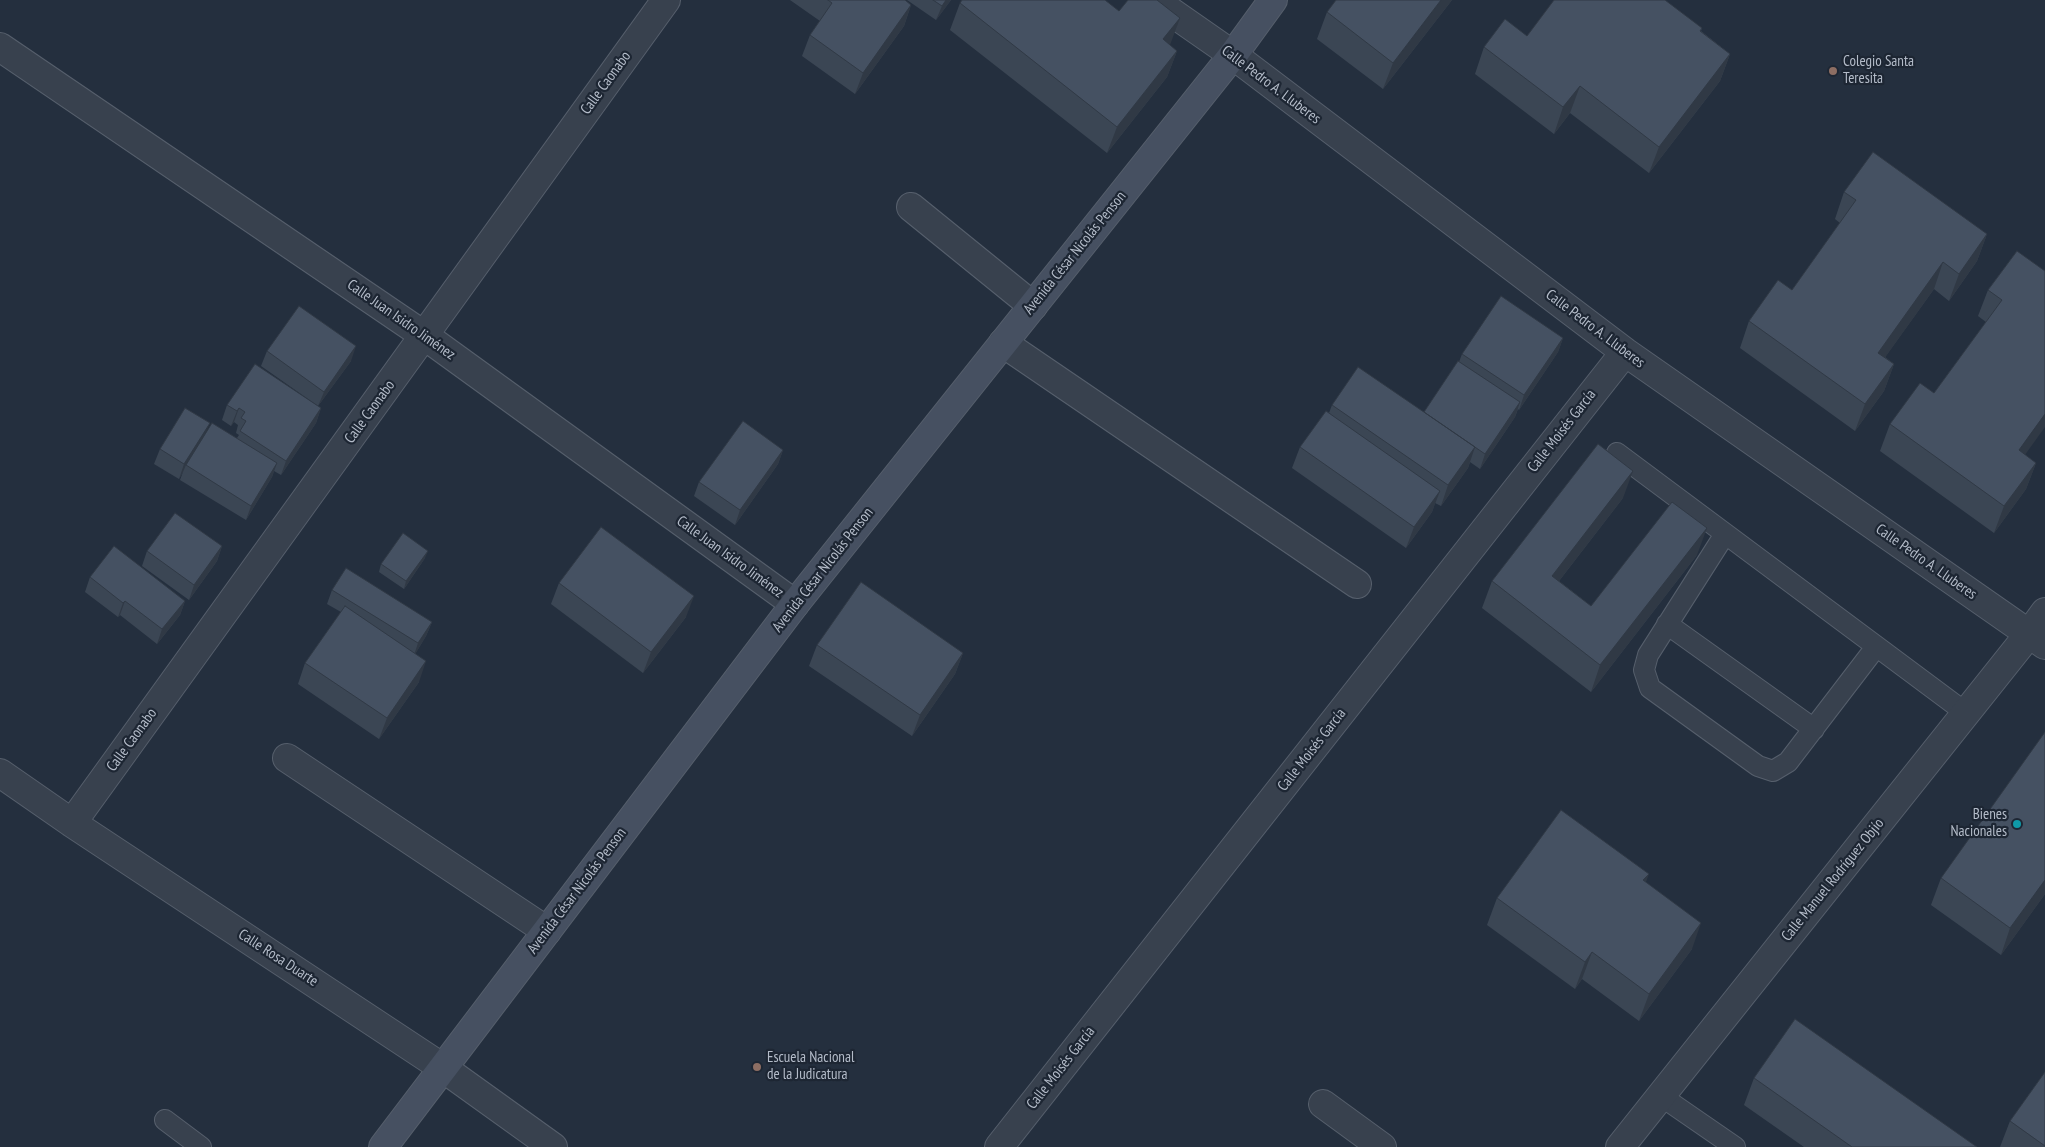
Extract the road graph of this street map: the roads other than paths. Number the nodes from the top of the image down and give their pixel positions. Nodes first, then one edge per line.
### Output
1 (666, 0) edge
2 (1154, 0) edge
3 (1273, 0) edge
4 (0, 47) edge
5 (1233, 55) junction
6 (911, 207) dead end
7 (1033, 306) junction
8 (425, 336) junction
9 (1003, 343) junction
10 (1624, 352) junction
11 (1617, 453) dead end
12 (1725, 534) junction
13 (1357, 584) dead end
14 (795, 604) junction
15 (2045, 612) edge
16 (1668, 624) junction
17 (2037, 639) edge
18 (1876, 647) junction
19 (1966, 713) junction
20 (1814, 729) junction
21 (287, 758) dead end
22 (0, 773) edge
23 (72, 823) junction
24 (547, 931) junction
25 (443, 1068) junction
26 (1661, 1096) junction
27 (1323, 1104) dead end
28 (165, 1120) dead end
29 (201, 1147) edge
30 (383, 1147) edge
31 (553, 1147) edge
32 (999, 1147) edge
33 (1382, 1147) edge
34 (1620, 1147) edge
35 (1735, 1147) edge

1 - 8 street, Calle Caonabo
2 - 5 street, Calle Pedro A. Lluberes
3 - 5 main road, Avenida César Nicolás Penson
4 - 8 street, Calle Juan Isidro Jiménez
5 - 7 main road, Avenida César Nicolás Penson
5 - 10 street, Calle Pedro A. Lluberes
6 - 7 street
7 - 9 main road, Avenida César Nicolás Penson
8 - 14 street, Calle Juan Isidro Jiménez
8 - 23 street, Calle Caonabo
9 - 13 street
9 - 14 main road, Avenida César Nicolás Penson
10 - 17 street, Calle Pedro A. Lluberes
10 - 32 street, Calle Moisés García
11 - 12 lane
12 - 16 lane
12 - 18 lane
14 - 24 main road, Avenida César Nicolás Penson
15 - 17 street, Calle Manuel Rodríguez Objío
16 - 20 lane
16 - 20 lane
17 - 19 street, Calle Manuel Rodríguez Objío
18 - 19 lane
18 - 20 lane
19 - 26 street, Calle Manuel Rodríguez Objío
21 - 24 street
22 - 23 street, Calle Rosa Duarte
23 - 25 street, Calle Rosa Duarte
24 - 25 main road, Avenida César Nicolás Penson
25 - 30 main road, Avenida César Nicolás Penson
25 - 31 street, Calle Rosa Duarte
26 - 34 street, Calle Manuel Rodríguez Objío
26 - 35 lane
27 - 33 street
28 - 29 lane

